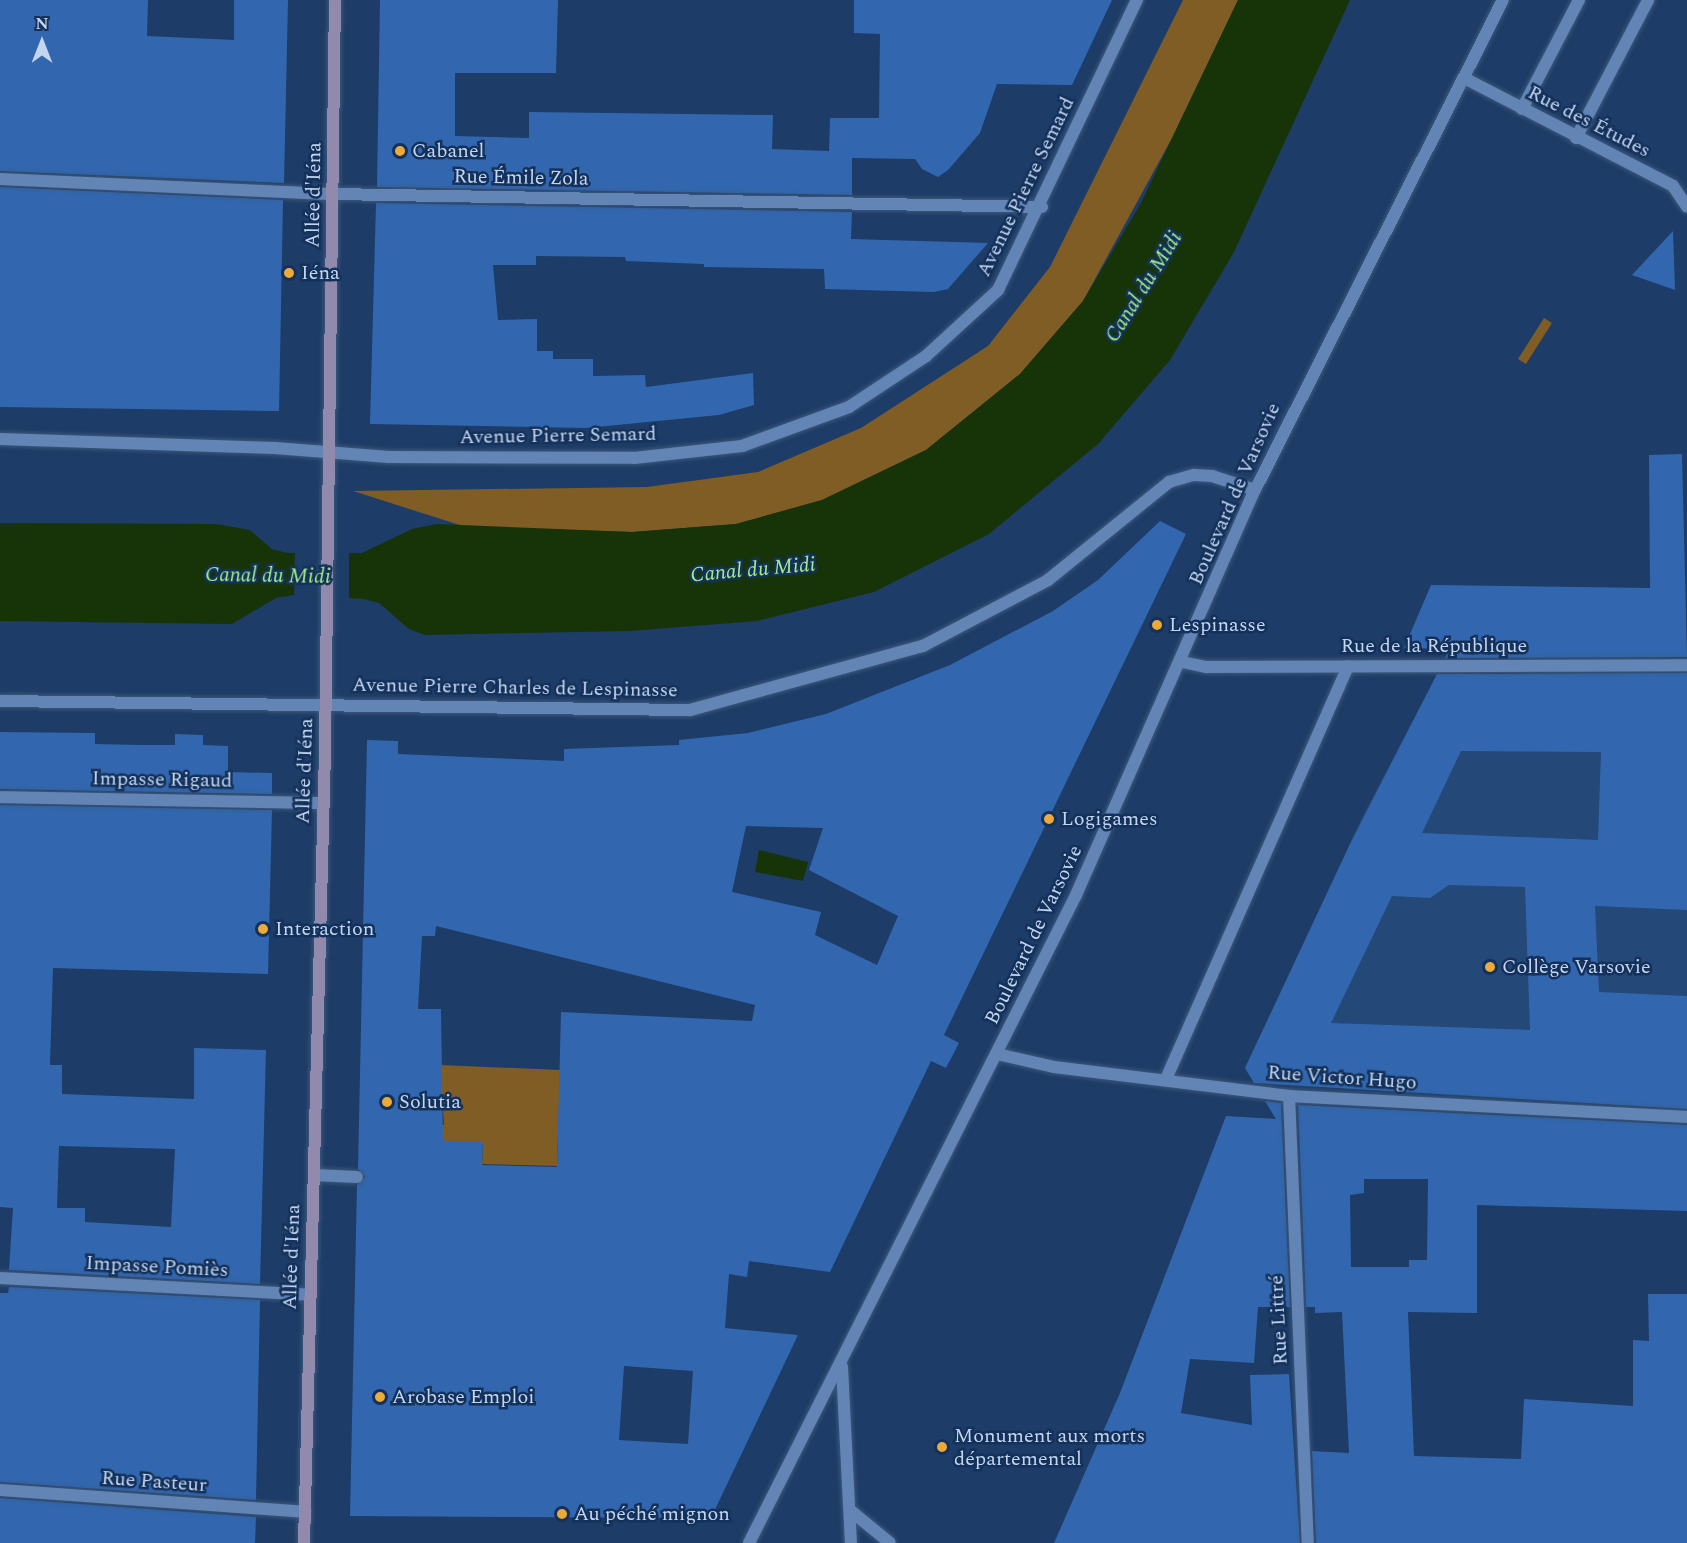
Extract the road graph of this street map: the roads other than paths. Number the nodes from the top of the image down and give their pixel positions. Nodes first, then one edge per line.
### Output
1 (335, 0) edge
2 (1137, 0) edge
3 (1503, 0) edge
4 (1579, 0) edge
5 (1648, 0) edge
6 (1466, 79) junction
7 (1522, 110) junction
8 (1576, 138) junction
9 (0, 179) edge
10 (334, 194) junction
11 (1042, 207) junction
12 (1687, 207) edge
13 (0, 439) edge
14 (327, 453) junction
15 (1255, 490) junction
16 (1182, 662) junction
17 (1687, 665) edge
18 (1348, 666) junction
19 (0, 701) edge
20 (326, 704) junction
21 (0, 797) edge
22 (323, 803) junction
23 (997, 1054) junction
24 (1166, 1078) junction
25 (1289, 1096) junction
26 (1687, 1117) edge
27 (314, 1175) junction
28 (357, 1177) dead end
29 (1, 1278) edge
30 (310, 1295) junction
31 (842, 1366) junction
32 (0, 1490) edge
33 (850, 1510) junction
34 (305, 1512) junction
35 (304, 1543) edge
36 (749, 1543) edge
37 (851, 1543) edge
38 (890, 1543) edge
39 (1308, 1543) edge

1 - 10 main road, Allée d'Iéna
2 - 11 street, Avenue Pierre Semard
3 - 6 street, Boulevard de Varsovie
4 - 7 street
5 - 8 street
6 - 7 street, Rue des Études
6 - 15 street, Boulevard de Varsovie
7 - 8 street, Rue des Études
8 - 12 street, Rue des Études
9 - 10 street, Rue Émile Zola
10 - 11 street, Rue Émile Zola
10 - 14 main road, Allée d'Iéna
11 - 14 street, Avenue Pierre Semard
13 - 14 street, Avenue Pierre Semard
14 - 20 main road, Allée d'Iéna
15 - 16 street, Boulevard de Varsovie
15 - 20 street, Avenue Pierre Charles de Lespinasse
16 - 18 street, Rue de la République
16 - 23 street, Boulevard de Varsovie
17 - 18 street, Rue de la République
18 - 24 street
19 - 20 street, Avenue Pierre Charles de Lespinasse
20 - 22 main road, Allée d'Iéna
21 - 22 street, Impasse Rigaud
22 - 27 main road, Allée d'Iéna
23 - 24 street, Rue Victor Hugo
23 - 31 street, Boulevard de Varsovie
24 - 25 street, Rue Victor Hugo
25 - 26 street, Rue Victor Hugo
25 - 39 street, Rue Littré
27 - 28 street
27 - 30 main road, Allée d'Iéna
29 - 30 street, Impasse Pomiès
30 - 34 main road, Allée d'Iéna
31 - 33 street, Boulevard de Varsovie
31 - 36 street, Boulevard de Varsovie
32 - 34 street, Rue Pasteur
33 - 37 street, Boulevard de Varsovie
33 - 38 street
34 - 35 main road, Allée d'Iéna

